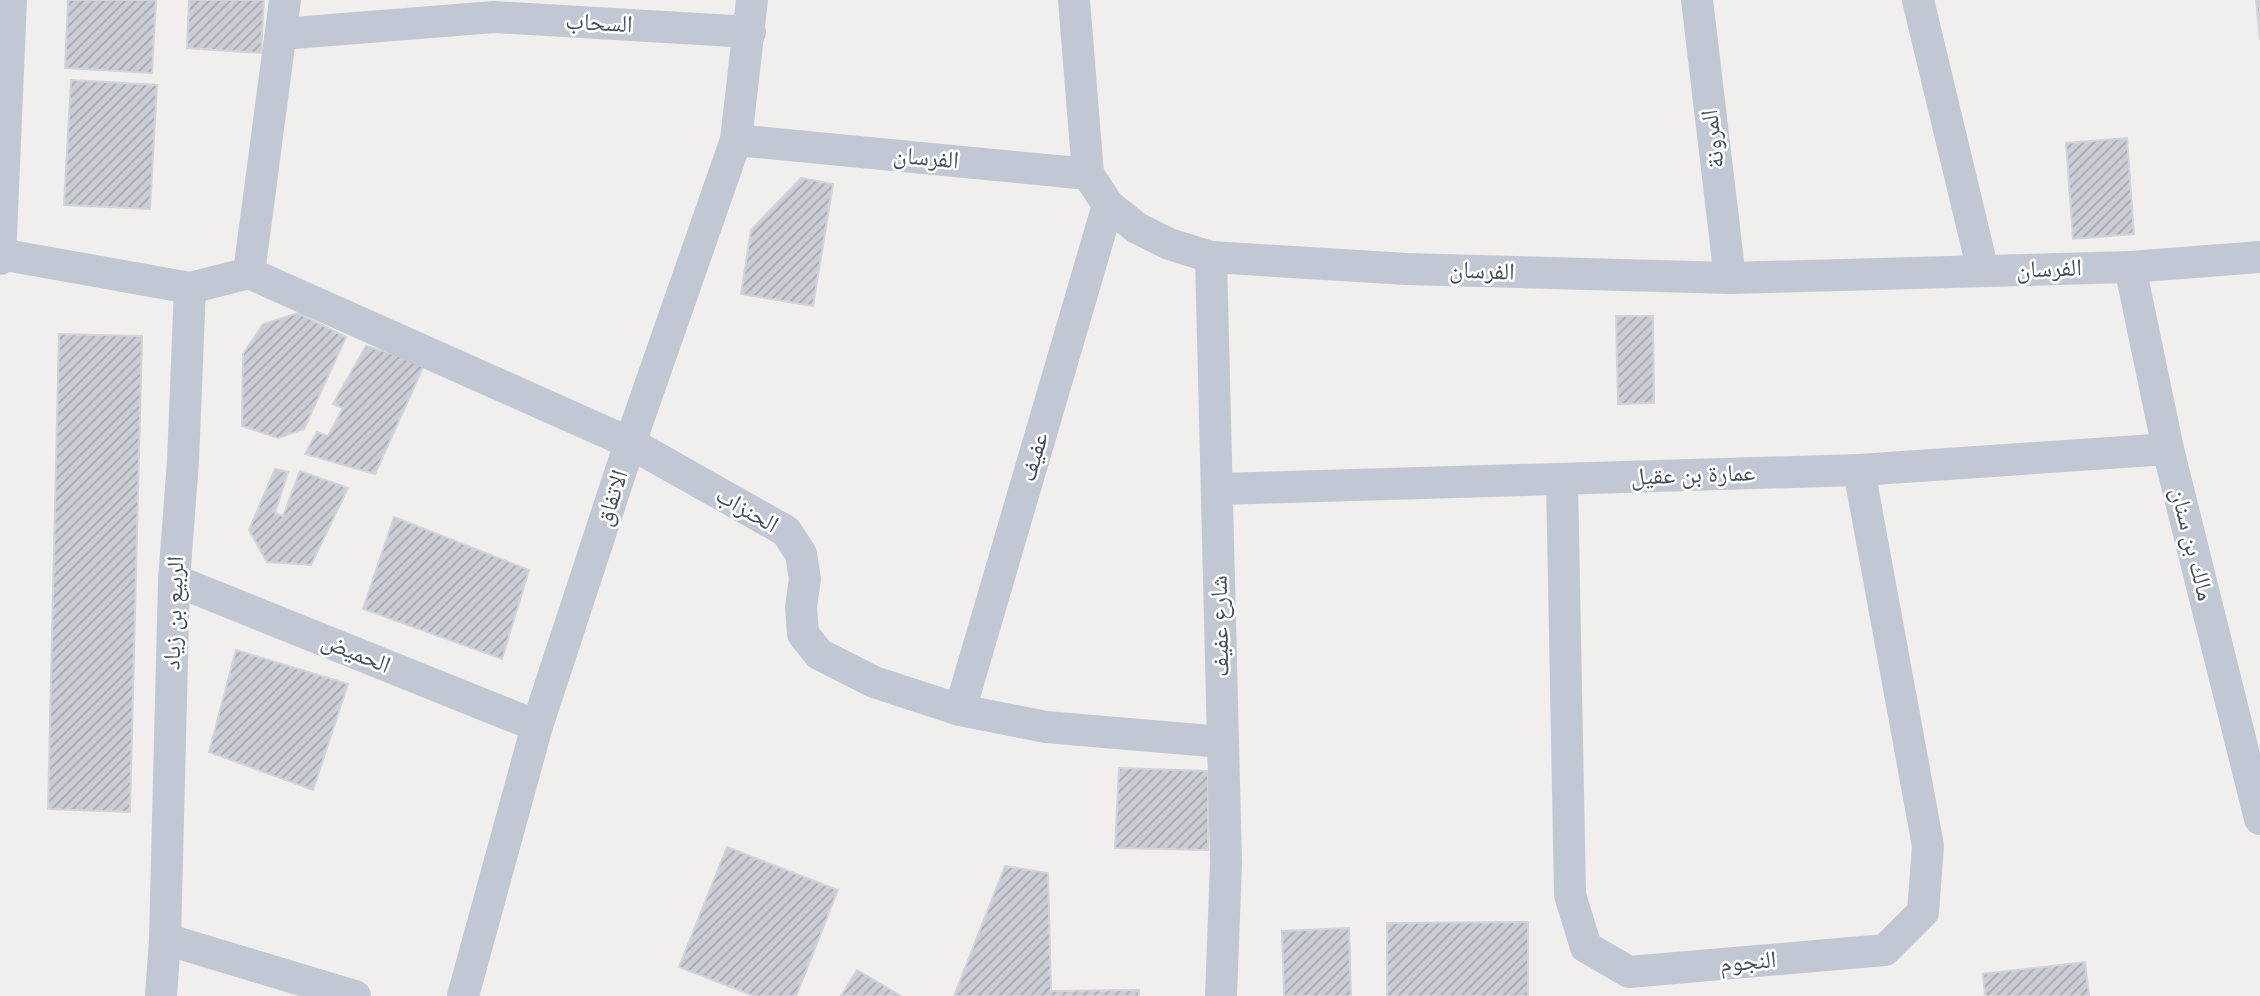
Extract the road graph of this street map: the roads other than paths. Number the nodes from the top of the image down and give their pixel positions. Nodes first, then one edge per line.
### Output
1 (11, 0) edge
2 (285, 0) edge
3 (752, 0) edge
4 (1074, 0) edge
5 (1697, 0) edge
6 (1918, 0) edge
7 (750, 32) junction
8 (281, 34) junction
9 (736, 140) junction
10 (1088, 174) junction
11 (1108, 205) junction
12 (0, 254) edge
13 (1211, 257) junction
14 (2260, 257) edge
15 (0, 259) edge
16 (2130, 267) junction
17 (1983, 271) junction
18 (248, 273) junction
19 (1730, 278) junction
20 (190, 288) junction
21 (630, 443) junction
22 (2168, 449) junction
23 (1859, 470) junction
24 (1562, 479) junction
25 (1218, 489) junction
26 (174, 580) junction
27 (960, 709) junction
28 (537, 726) junction
29 (1222, 742) junction
30 (2252, 748) edge
31 (2260, 819) edge
32 (165, 939) junction
33 (161, 996) edge
34 (355, 996) edge
35 (463, 996) edge
36 (1221, 996) edge

1 - 12 street
2 - 8 street
3 - 7 street, الاتفاق
4 - 10 street
5 - 19 street, المرونة
6 - 17 street
7 - 8 street, السحاب
7 - 9 street, الاتفاق
8 - 18 street
9 - 10 street, الفرسان
9 - 21 street, الاتفاق
10 - 11 street, الفرسان
11 - 13 street, الفرسان
11 - 27 street, عفيف
12 - 15 street
12 - 20 street
13 - 19 street, الفرسان
13 - 25 street, شارع عفيف
14 - 16 street, الفرسان
16 - 17 street, الفرسان
16 - 22 street, مالك بن سنان
17 - 19 street, الفرسان
18 - 20 street
18 - 21 street, الحنزاب
20 - 26 street, الربيع بن زياد
21 - 27 street, الحنزاب
21 - 28 street, الاتفاق
22 - 23 street, عمارة بن عقيل
22 - 30 street, مالك بن سنان
23 - 24 street, عمارة بن عقيل
23 - 24 street, النجوم
24 - 25 street, عمارة بن عقيل
25 - 29 street, شارع عفيف
26 - 28 street, الحميض
26 - 32 street, الربيع بن زياد
27 - 29 street, الحنزاب
28 - 35 street, الاتفاق
29 - 36 street, شارع عفيف
30 - 31 street, مالك بن سنان
32 - 33 street, الربيع بن زياد
32 - 34 street

